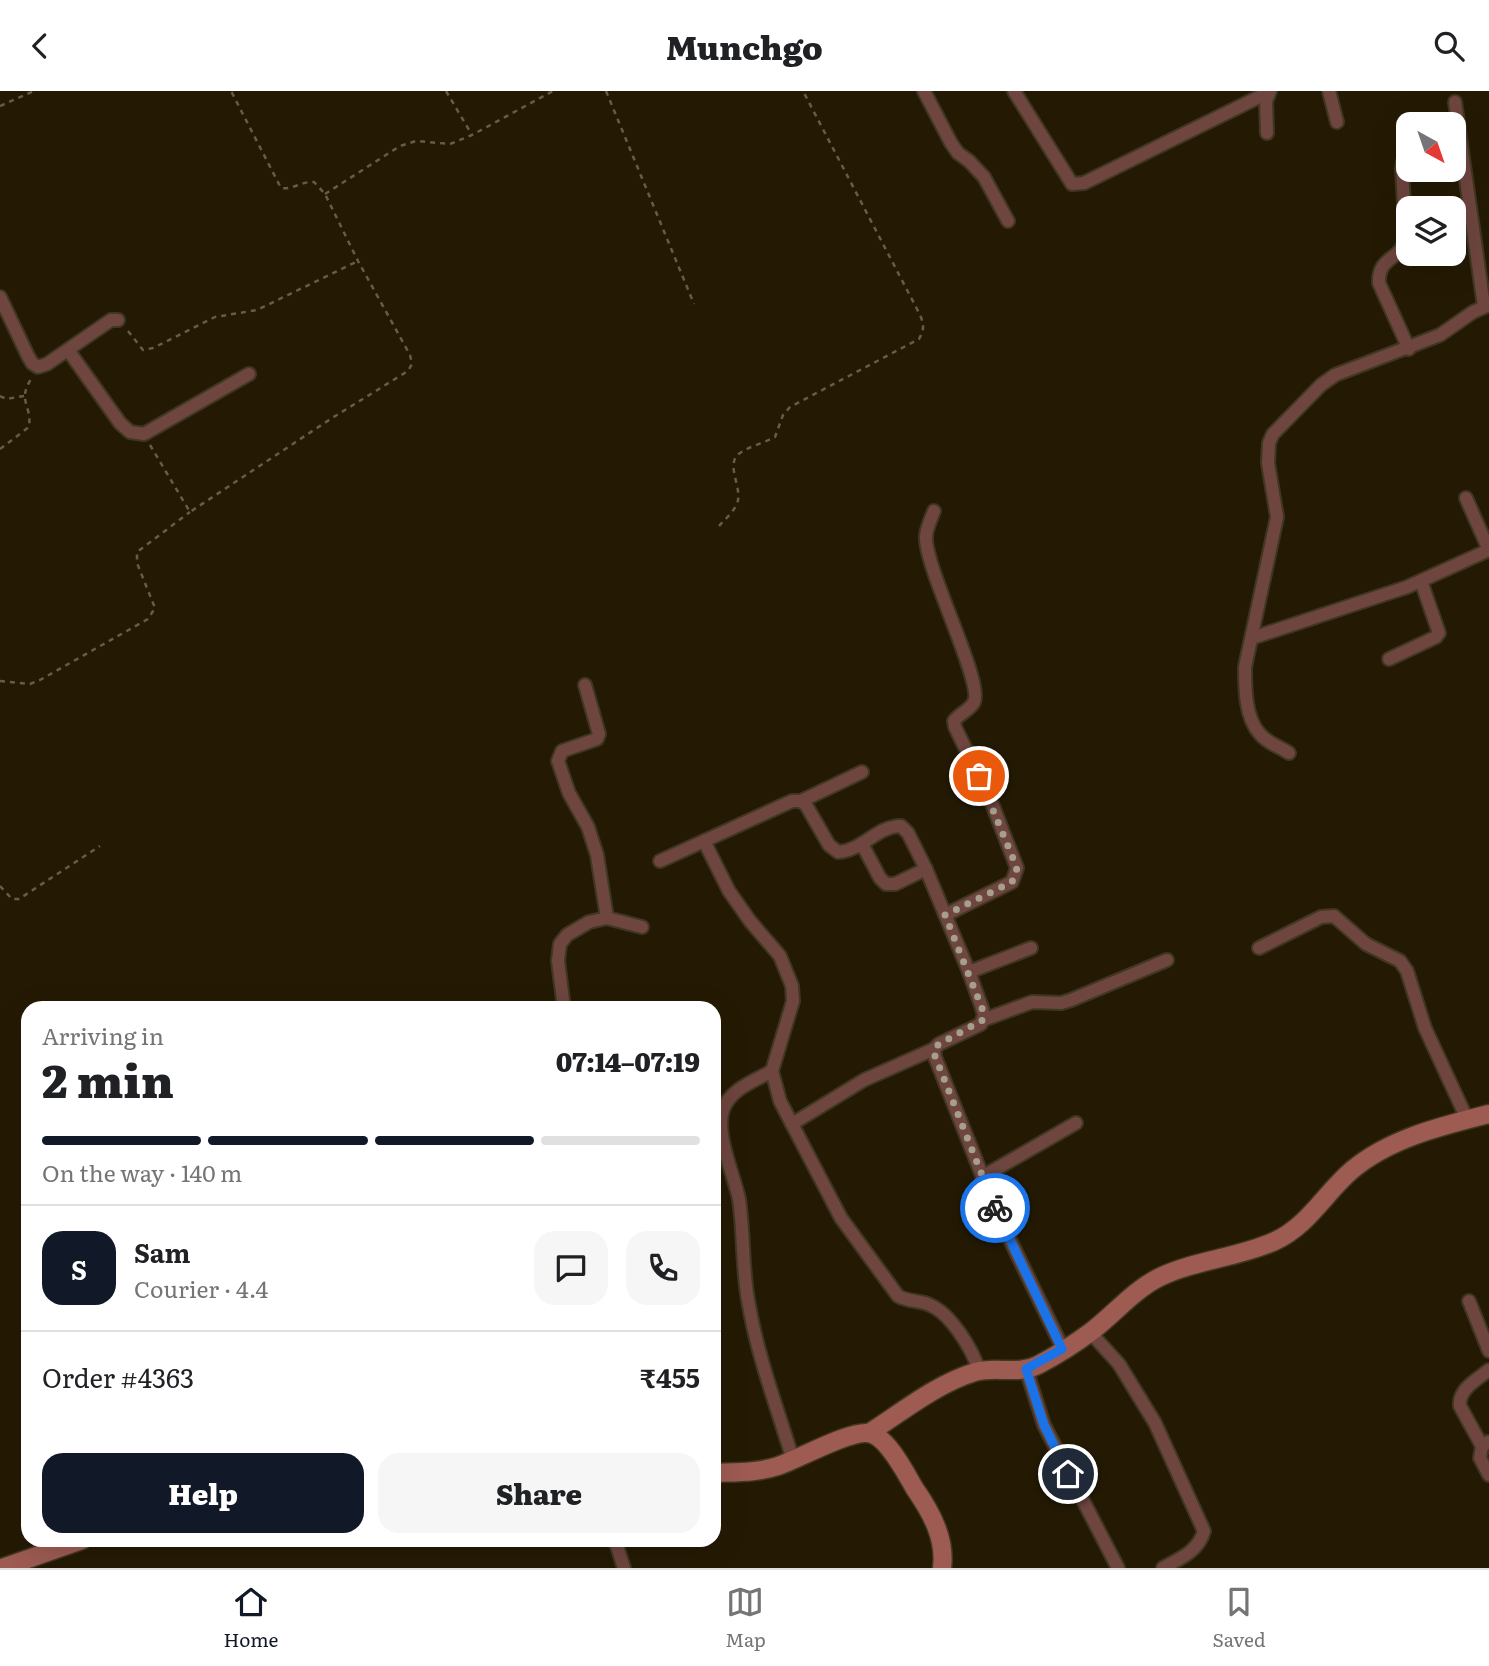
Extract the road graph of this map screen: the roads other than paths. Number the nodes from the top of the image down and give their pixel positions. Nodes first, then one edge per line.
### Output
1 (924, 91) edge
2 (1014, 91) edge
3 (1328, 91) edge
4 (1269, 92) edge
5 (1455, 102) dead end
6 (1456, 112) edge
7 (1338, 122) dead end
8 (1267, 133) dead end
9 (1403, 182) edge
10 (1465, 182) edge
11 (1008, 221) dead end
12 (0, 297) edge
13 (1486, 306) edge
14 (118, 320) road end
15 (1409, 349) junction
16 (68, 350) junction
17 (249, 374) dead end
18 (1466, 498) dead end
19 (933, 511) dead end
20 (1489, 550) edge
21 (1421, 581) junction
22 (1252, 638) junction
23 (1390, 659) dead end
24 (585, 685) dead end
25 (1289, 753) dead end
26 (862, 772) dead end
27 (801, 801) junction
28 (704, 841) junction
29 (862, 844) junction
30 (660, 861) dead end
31 (926, 869) junction
32 (945, 915) junction
33 (607, 918) junction
34 (642, 927) dead end
35 (1031, 948) dead end
36 (1259, 948) dead end
37 (1167, 960) dead end
38 (969, 972) junction
39 (563, 1001) edge
40 (983, 1020) junction
41 (934, 1049) junction
42 (772, 1071) junction
43 (1489, 1114) edge
44 (1467, 1119) junction
45 (1076, 1123) dead end
46 (792, 1124) junction
47 (982, 1177) junction
48 (1469, 1301) dead end
49 (1090, 1332) junction
50 (1062, 1349) junction
51 (1489, 1351) edge
52 (1026, 1369) junction
53 (1489, 1370) edge
54 (979, 1371) junction
55 (869, 1433) junction
56 (1486, 1443) edge
57 (793, 1460) junction
58 (721, 1473) edge
59 (1489, 1475) edge
60 (62, 1547) edge
61 (617, 1547) edge
62 (2, 1568) edge
63 (624, 1568) edge
64 (942, 1568) edge
65 (1118, 1568) edge
66 (1163, 1568) edge

1 - 11 street
2 - 4 street
3 - 7 street
4 - 8 street
5 - 6 street
9 - 15 street
10 - 13 street
12 - 16 street
13 - 15 street
14 - 16 street
15 - 22 street
16 - 17 street
18 - 20 street
19 - 32 street
20 - 21 street
21 - 22 street
21 - 23 street
22 - 25 street
24 - 33 street
26 - 27 street
27 - 28 street
27 - 29 street
28 - 30 street
28 - 42 street
29 - 31 street
29 - 31 street
31 - 32 street
32 - 38 street
33 - 34 street
33 - 39 street
35 - 38 street
36 - 44 street
37 - 40 street
38 - 40 street
40 - 41 street
41 - 46 street
41 - 47 street
42 - 46 street
42 - 57 street
43 - 44 street
44 - 49 street
45 - 47 street
46 - 54 street
47 - 50 street
48 - 51 street
49 - 50 street
49 - 66 street
50 - 52 street
52 - 54 street
52 - 65 street
53 - 56 street
54 - 55 street
55 - 57 street
55 - 64 street
56 - 59 street
57 - 58 street
60 - 62 street
61 - 63 street

